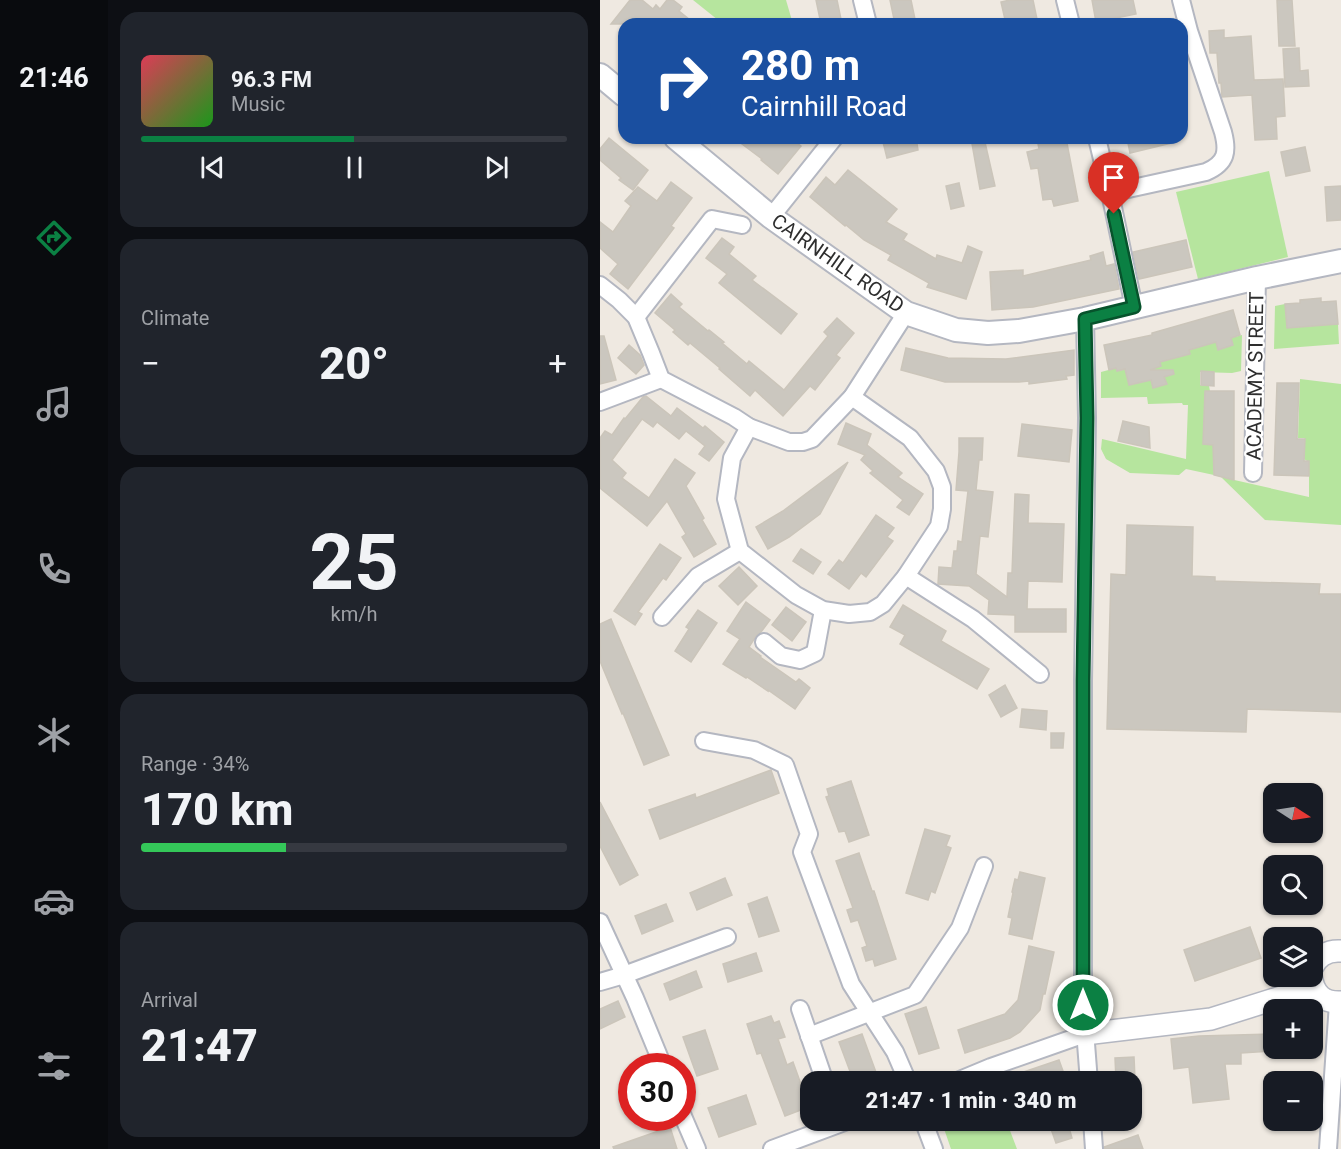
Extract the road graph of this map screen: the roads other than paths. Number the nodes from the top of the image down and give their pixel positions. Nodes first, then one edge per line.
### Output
1 (862, 0) edge
2 (1065, 0) edge
3 (1181, 0) edge
4 (866, 18) edge
5 (1070, 18) edge
6 (1186, 18) edge
7 (1188, 24) edge
8 (600, 75) edge
9 (618, 90) edge
10 (683, 144) edge
11 (829, 144) edge
12 (1098, 144) edge
13 (1110, 193) junction
14 (771, 217) junction
15 (742, 225) dead end
16 (1341, 261) edge
17 (1257, 278) junction
18 (600, 285) edge
19 (1134, 307) junction
20 (906, 313) junction
21 (636, 317) junction
22 (1085, 319) junction
23 (661, 379) junction
24 (852, 398) junction
25 (600, 402) edge
26 (749, 427) junction
27 (1253, 474) dead end
28 (740, 551) junction
29 (906, 576) junction
30 (823, 610) junction
31 (662, 617) dead end
32 (764, 642) dead end
33 (1040, 674) dead end
34 (704, 741) dead end
35 (984, 866) dead end
36 (600, 922) edge
37 (727, 937) dead end
38 (1341, 951) edge
39 (1323, 955) edge
40 (624, 975) junction
41 (600, 982) edge
42 (1288, 987) edge
43 (1316, 987) edge
44 (1340, 1002) edge
45 (800, 1009) dead end
46 (869, 1013) junction
47 (1085, 1034) junction
48 (809, 1036) junction
49 (657, 1053) edge
50 (821, 1071) edge
51 (904, 1071) edge
52 (981, 1071) edge
53 (1088, 1071) edge
54 (689, 1131) edge
55 (820, 1131) edge
56 (927, 1131) edge
57 (1093, 1131) edge
58 (697, 1149) edge
59 (772, 1149) edge
60 (934, 1149) edge
61 (1094, 1149) edge
62 (1328, 1149) edge

1 - 4 street
2 - 5 street
3 - 6 street
7 - 13 street
8 - 9 main road
10 - 14 main road, CAIRNHILL ROAD
11 - 14 street
12 - 13 street
13 - 19 street
14 - 20 main road, CAIRNHILL ROAD
15 - 21 street
16 - 17 main road, CAIRNHILL ROAD
17 - 19 main road, CAIRNHILL ROAD
17 - 27 street, ACADEMY STREET
18 - 21 street
19 - 22 main road, CAIRNHILL ROAD
20 - 22 main road, CAIRNHILL ROAD
20 - 24 street
21 - 23 street
22 - 47 street
23 - 25 street
23 - 26 street
24 - 26 street
24 - 29 street
26 - 28 street
28 - 30 street
28 - 31 street
29 - 30 street
29 - 33 street
30 - 32 street
34 - 46 street
35 - 46 street
36 - 40 street
37 - 40 street
38 - 39 street
40 - 41 street
40 - 49 street
42 - 47 street
43 - 44 street
44 - 62 street
45 - 48 street
46 - 48 street
46 - 51 street
47 - 52 street
47 - 53 street
48 - 50 street
54 - 58 street
55 - 59 street
56 - 60 street
57 - 61 street

